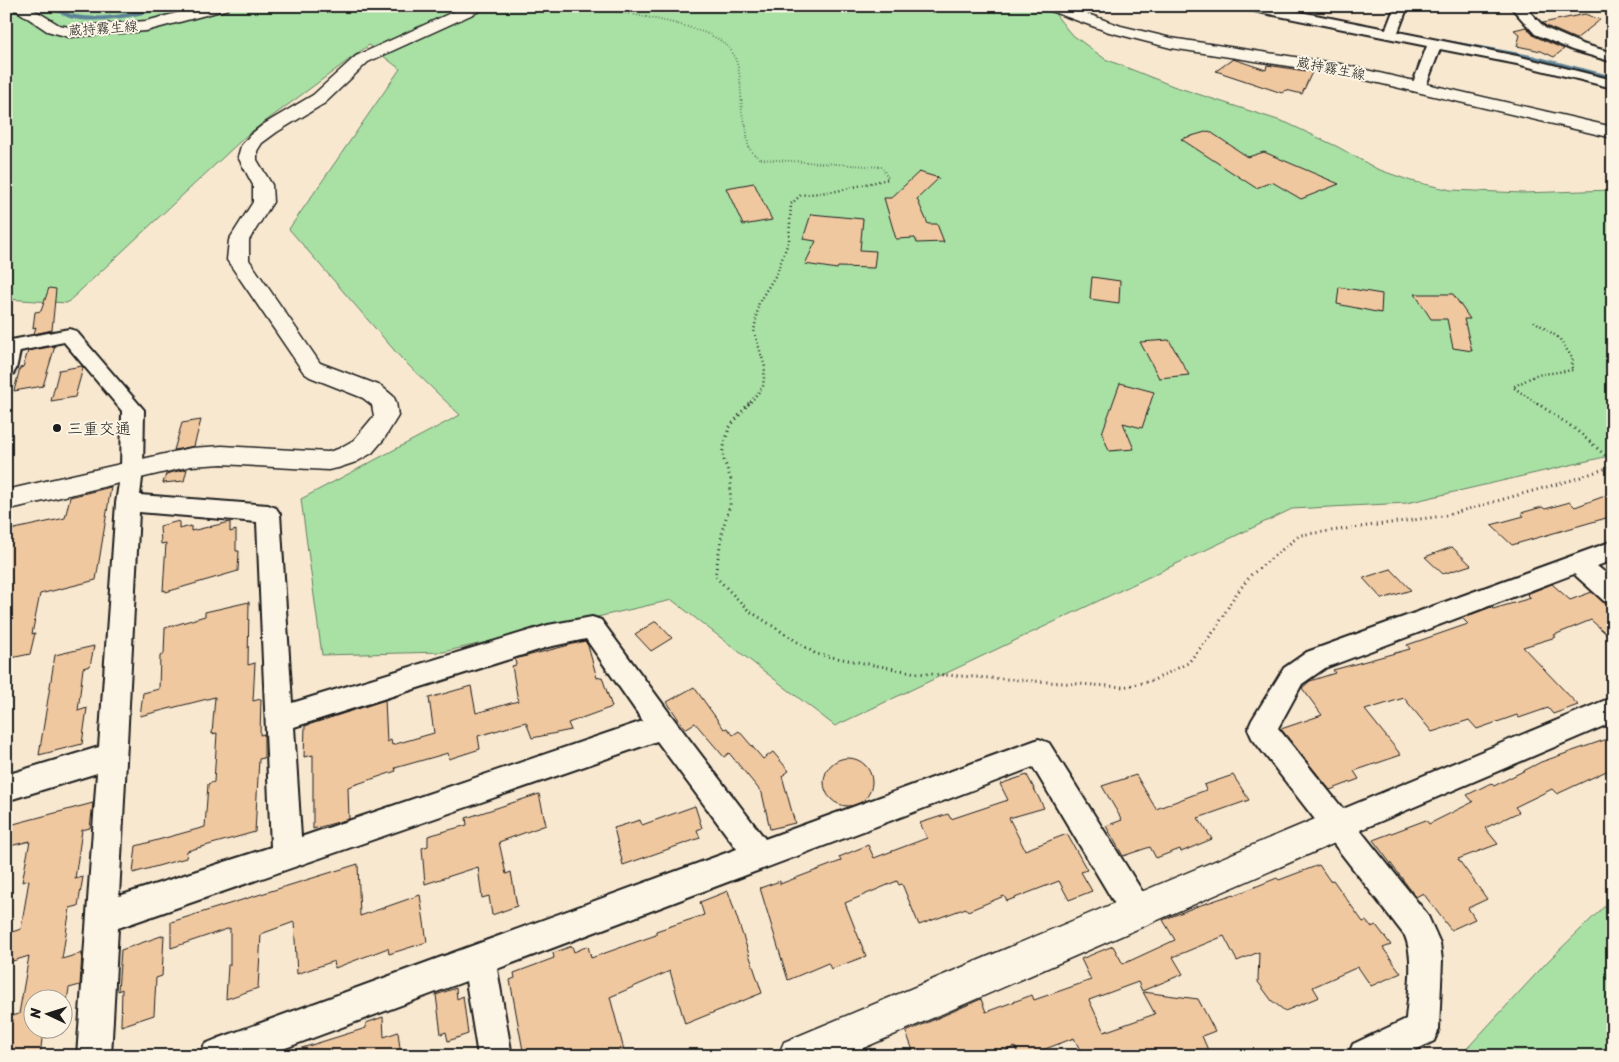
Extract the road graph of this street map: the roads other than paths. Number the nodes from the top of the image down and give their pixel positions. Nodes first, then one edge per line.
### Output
1 (17, 6) edge
2 (223, 6) edge
3 (479, 6) edge
4 (1050, 6) edge
5 (1249, 6) edge
6 (1402, 6) edge
7 (1516, 6) edge
8 (1390, 33) junction
9 (1434, 45) junction
10 (1613, 58) edge
11 (1613, 84) edge
12 (1418, 88) junction
13 (1613, 133) edge
14 (9, 347) edge
15 (6, 369) edge
16 (132, 470) junction
17 (6, 500) edge
18 (128, 503) junction
19 (1613, 550) edge
20 (1578, 563) junction
21 (1613, 594) edge
22 (1613, 709) edge
23 (280, 719) junction
24 (663, 727) junction
25 (112, 756) junction
26 (6, 788) edge
27 (1339, 825) junction
28 (759, 855) junction
29 (287, 856) junction
30 (1136, 910) junction
31 (102, 918) junction
32 (479, 961) junction
33 (94, 1056) edge
34 (218, 1056) edge
35 (496, 1056) edge
36 (798, 1056) edge
37 (1365, 1056) edge

1 - 2 street, 蔵持霧生線
3 - 16 street
4 - 12 street, 蔵持霧生線
5 - 8 street
6 - 8 street
7 - 10 street
8 - 9 street
9 - 11 street
9 - 12 street
12 - 13 street, 蔵持霧生線
14 - 15 street
14 - 16 street
16 - 17 street
16 - 18 street
18 - 23 street
18 - 25 street
19 - 20 street
20 - 21 street
20 - 27 street
22 - 27 street
23 - 24 street
23 - 29 street
24 - 28 street
24 - 29 street
25 - 26 street
25 - 31 street
27 - 30 street
27 - 37 street
28 - 30 street
28 - 32 street
29 - 31 street
30 - 36 street
31 - 33 street
32 - 34 street
32 - 35 street

